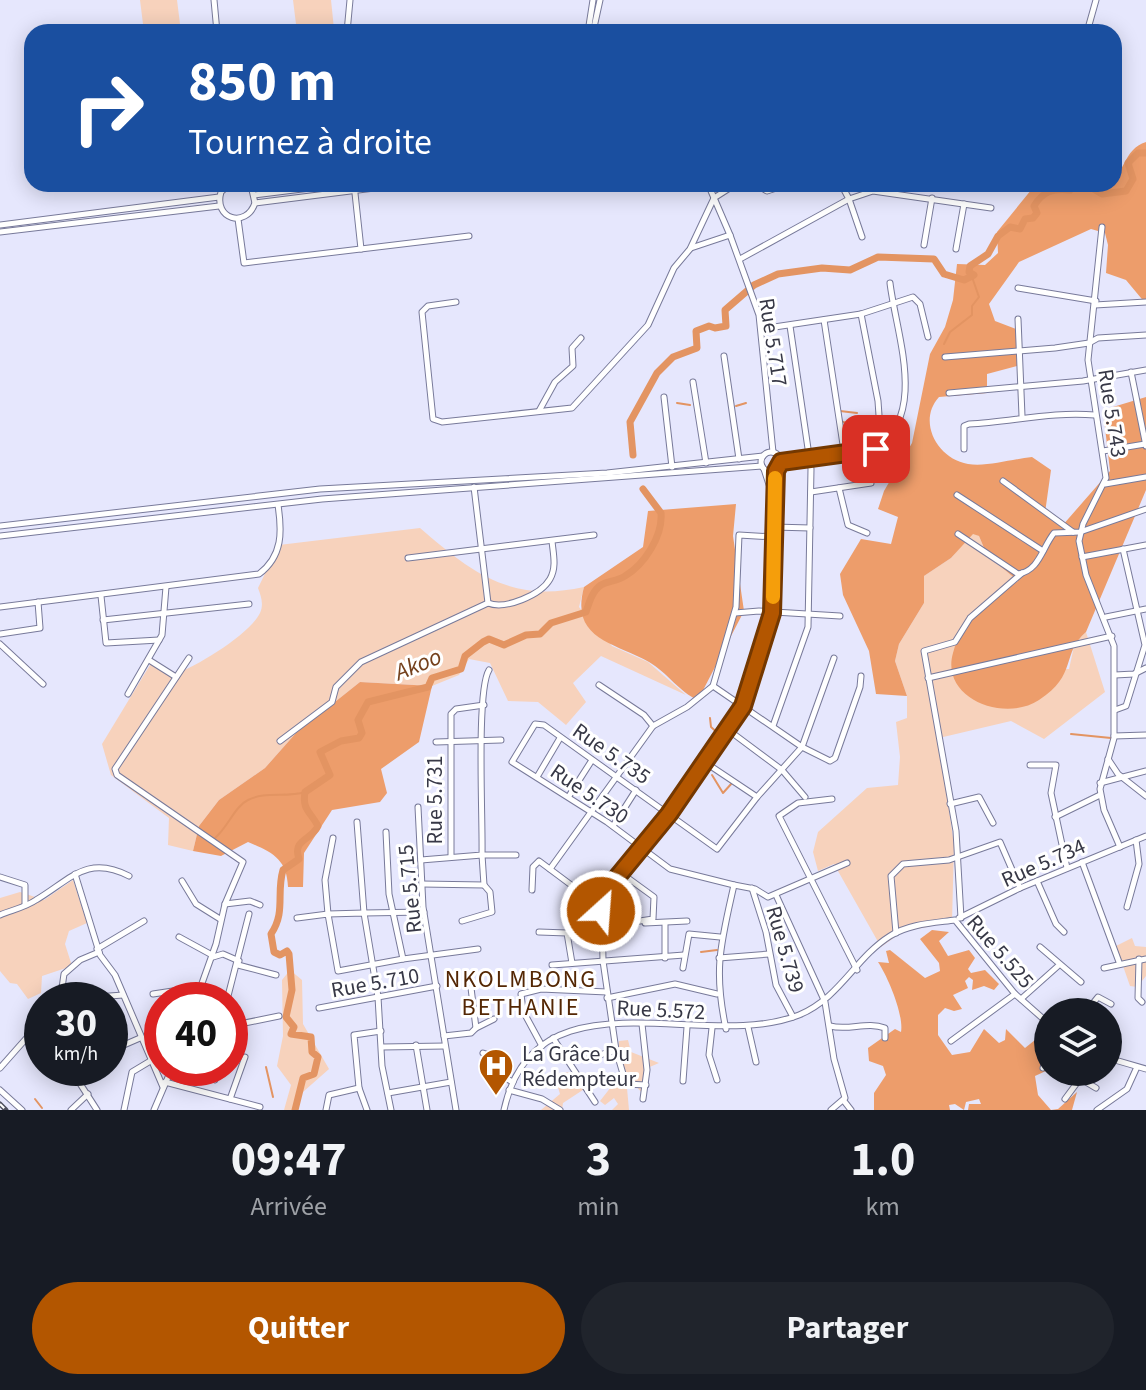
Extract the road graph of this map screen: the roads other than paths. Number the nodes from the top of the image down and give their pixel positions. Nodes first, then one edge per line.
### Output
1 (214, 0) edge
2 (350, 0) edge
3 (593, 0) edge
4 (600, 0) edge
5 (1096, 0) edge
6 (216, 24) edge
7 (348, 24) edge
8 (592, 24) edge
9 (593, 24) edge
10 (1089, 24) edge
11 (223, 192) edge
12 (251, 192) edge
13 (278, 192) edge
14 (323, 192) edge
15 (355, 192) edge
16 (711, 192) edge
17 (723, 192) edge
18 (845, 192) edge
19 (870, 192) edge
20 (881, 192) edge
21 (254, 195) junction
22 (219, 197) junction
23 (714, 198) junction
24 (932, 198) junction
25 (849, 199) junction
26 (255, 203) junction
27 (964, 204) junction
28 (219, 206) junction
29 (991, 208) dead end
30 (238, 219) junction
31 (0, 225) edge
32 (1102, 227) dead end
33 (0, 232) edge
34 (730, 235) junction
35 (469, 236) dead end
36 (862, 237) dead end
37 (924, 245) dead end
38 (361, 249) junction
39 (690, 249) junction
40 (956, 249) dead end
41 (740, 259) junction
42 (890, 283) dead end
43 (1018, 288) dead end
44 (456, 302) dead end
45 (1146, 302) edge
46 (1096, 303) junction
47 (892, 304) junction
48 (861, 314) junction
49 (1018, 319) dead end
50 (824, 320) junction
51 (790, 326) junction
52 (761, 329) junction
53 (1146, 335) edge
54 (928, 337) dead end
55 (581, 338) dead end
56 (1089, 343) junction
57 (1019, 352) junction
58 (724, 356) dead end
59 (945, 357) dead end
60 (1146, 370) edge
61 (1131, 372) junction
62 (1090, 378) junction
63 (693, 382) dead end
64 (1021, 387) junction
65 (949, 393) dead end
66 (664, 397) dead end
67 (539, 411) junction
68 (1095, 415) junction
69 (1022, 416) junction
70 (1146, 445) edge
71 (879, 447) junction
72 (964, 449) dead end
73 (844, 451) junction
74 (1103, 451) junction
75 (773, 452) junction
76 (899, 454) dead end
77 (763, 456) junction
78 (809, 457) junction
79 (739, 459) junction
80 (781, 462) junction
81 (706, 463) junction
82 (672, 467) junction
83 (763, 467) junction
84 (776, 471) junction
85 (1146, 477) edge
86 (1003, 481) dead end
87 (871, 483) dead end
88 (1105, 484) junction
89 (474, 487) junction
90 (839, 488) junction
91 (811, 492) junction
92 (957, 495) dead end
93 (773, 497) junction
94 (278, 505) junction
95 (156, 508) junction
96 (1146, 509) edge
97 (157, 519) junction
98 (0, 526) edge
99 (774, 527) junction
100 (810, 528) junction
101 (1076, 532) junction
102 (867, 533) dead end
103 (958, 534) dead end
104 (594, 535) dead end
105 (0, 536) edge
106 (774, 537) junction
107 (552, 541) junction
108 (1146, 545) edge
109 (481, 549) junction
110 (1123, 549) junction
111 (1043, 551) junction
112 (1082, 557) junction
113 (408, 558) dead end
114 (1022, 573) junction
115 (166, 587) junction
116 (101, 596) junction
117 (38, 602) junction
118 (488, 603) junction
119 (249, 604) dead end
120 (0, 607) edge
121 (1146, 609) edge
122 (1138, 610) junction
123 (165, 613) junction
124 (735, 613) junction
125 (772, 613) junction
126 (806, 614) junction
127 (840, 616) dead end
128 (1106, 617) junction
129 (103, 620) junction
130 (0, 634) edge
131 (1112, 636) junction
132 (160, 640) junction
133 (0, 644) edge
134 (189, 658) dead end
135 (834, 658) dead end
136 (149, 660) junction
137 (1146, 668) edge
138 (489, 670) dead end
139 (1134, 674) junction
140 (1115, 675) junction
141 (861, 676) dead end
142 (176, 677) junction
143 (928, 678) junction
144 (43, 684) dead end
145 (599, 685) dead end
146 (713, 686) junction
147 (128, 694) dead end
148 (484, 705) junction
149 (743, 706) junction
150 (1115, 710) junction
151 (537, 723) joint
152 (653, 726) junction
153 (773, 726) junction
154 (727, 729) junction
155 (1146, 735) edge
156 (1114, 736) junction
157 (560, 738) junction
158 (483, 740) junction
159 (501, 740) dead end
160 (280, 741) dead end
161 (436, 742) dead end
162 (450, 742) junction
163 (802, 747) junction
164 (1108, 759) junction
165 (592, 760) junction
166 (703, 761) junction
167 (1030, 765) dead end
168 (782, 770) junction
169 (1146, 771) edge
170 (1123, 776) junction
171 (537, 777) junction
172 (616, 777) junction
173 (1100, 783) junction
174 (636, 790) junction
175 (1100, 795) junction
176 (569, 796) junction
177 (1146, 796) edge
178 (757, 797) junction
179 (805, 797) dead end
180 (832, 799) dead end
181 (950, 804) junction
182 (418, 807) dead end
183 (592, 812) junction
184 (669, 814) junction
185 (1055, 817) junction
186 (357, 822) dead end
187 (993, 823) dead end
188 (613, 826) junction
189 (386, 832) dead end
190 (1146, 836) edge
191 (333, 838) dead end
192 (1136, 840) junction
193 (1120, 847) junction
194 (642, 848) junction
195 (482, 855) junction
196 (516, 855) dead end
197 (957, 856) junction
198 (451, 857) junction
199 (421, 860) junction
200 (1082, 862) junction
201 (847, 863) dead end
202 (1067, 868) junction
203 (550, 869) junction
204 (621, 873) junction
205 (75, 874) junction
206 (129, 876) dead end
207 (0, 877) edge
208 (812, 880) junction
209 (182, 881) dead end
210 (1037, 881) junction
211 (422, 884) junction
212 (484, 885) junction
213 (734, 885) junction
214 (752, 888) junction
215 (1020, 888) junction
216 (532, 890) dead end
217 (776, 895) junction
218 (225, 904) junction
219 (25, 905) junction
220 (260, 905) dead end
221 (1127, 907) dead end
222 (602, 908) junction
223 (424, 912) junction
224 (364, 913) junction
225 (249, 914) dead end
226 (328, 914) junction
227 (392, 914) junction
228 (0, 915) edge
229 (297, 918) dead end
230 (220, 919) junction
231 (958, 919) junction
232 (144, 921) dead end
233 (462, 921) dead end
234 (687, 921) dead end
235 (644, 923) junction
236 (665, 924) junction
237 (600, 927) junction
238 (539, 932) dead end
239 (1064, 932) dead end
240 (896, 933) junction
241 (179, 937) dead end
242 (720, 937) junction
243 (1040, 947) dead end
244 (478, 949) dead end
245 (98, 950) junction
246 (433, 954) junction
247 (769, 954) junction
248 (684, 955) junction
249 (212, 956) junction
250 (665, 958) junction
251 (719, 958) junction
252 (403, 959) junction
253 (1142, 959) edge
254 (603, 961) junction
255 (1119, 962) junction
256 (238, 963) junction
257 (572, 963) junction
258 (552, 965) dead end
259 (372, 966) junction
260 (1058, 966) junction
261 (683, 968) dead end
262 (1104, 968) dead end
263 (857, 970) junction
264 (276, 975) dead end
265 (63, 982) edge
266 (116, 982) edge
267 (201, 982) edge
268 (232, 982) edge
269 (1081, 982) dead end
270 (437, 986) junction
271 (471, 988) dead end
272 (717, 994) junction
273 (1015, 994) junction
274 (607, 995) junction
275 (378, 997) junction
276 (1021, 999) junction
277 (825, 1002) junction
278 (1142, 1002) dead end
279 (128, 1008) edge
280 (319, 1008) dead end
281 (1034, 1011) edge
282 (279, 1016) dead end
283 (793, 1017) junction
284 (494, 1019) dead end
285 (609, 1021) junction
286 (248, 1022) edge
287 (642, 1024) junction
288 (830, 1026) junction
289 (687, 1027) junction
290 (748, 1027) junction
291 (476, 1028) junction
292 (712, 1028) junction
293 (726, 1029) junction
294 (381, 1031) junction
295 (444, 1036) junction
296 (140, 1038) junction
297 (553, 1038) junction
298 (885, 1038) dead end
299 (24, 1041) edge
300 (951, 1041) dead end
301 (128, 1043) edge
302 (144, 1045) edge
303 (416, 1045) junction
304 (445, 1046) junction
305 (542, 1046) junction
306 (382, 1047) junction
307 (616, 1050) junction
308 (483, 1053) dead end
309 (590, 1058) dead end
310 (756, 1062) dead end
311 (1122, 1062) edge
312 (144, 1064) edge
313 (1137, 1067) junction
314 (0, 1068) edge
315 (1146, 1069) edge
316 (717, 1080) dead end
317 (683, 1081) dead end
318 (451, 1082) junction
319 (513, 1082) junction
320 (646, 1085) junction
321 (82, 1086) edge
322 (164, 1086) edge
323 (169, 1086) edge
324 (235, 1086) edge
325 (423, 1086) junction
326 (1075, 1086) edge
327 (1093, 1086) edge
328 (359, 1088) junction
329 (1096, 1088) dead end
330 (0, 1090) edge
331 (509, 1090) junction
332 (388, 1093) junction
333 (88, 1094) junction
334 (230, 1099) junction
335 (643, 1099) dead end
336 (1065, 1099) dead end
337 (844, 1101) junction
338 (595, 1102) dead end
339 (260, 1107) dead end
340 (22, 1110) edge
341 (71, 1110) edge
342 (97, 1110) edge
343 (124, 1110) edge
344 (154, 1110) edge
345 (326, 1110) edge
346 (367, 1110) edge
347 (391, 1110) edge
348 (427, 1110) edge
349 (456, 1110) edge
350 (504, 1110) edge
351 (560, 1110) edge
352 (831, 1110) edge
353 (851, 1110) edge
354 (1097, 1110) edge

1 - 6 street
2 - 7 street
3 - 8 street
4 - 9 street
5 - 10 street
11 - 22 street
12 - 21 street
13 - 21 street
14 - 26 street
15 - 38 street
16 - 23 street, Rue 5.717
17 - 23 street
18 - 25 street
19 - 25 street
20 - 24 street
21 - 26 street
22 - 28 street
22 - 31 street
23 - 34 street, Rue 5.717
23 - 39 street
24 - 27 street
24 - 37 street
25 - 36 street
25 - 41 street
26 - 30 street
27 - 29 street
27 - 40 street
28 - 30 street
28 - 33 street
30 - 38 street
32 - 46 street, Rue 5.743
34 - 39 street
34 - 41 street, Rue 5.717
35 - 38 street
39 - 67 street
41 - 52 street, Rue 5.717
42 - 47 street
43 - 46 street
44 - 67 street
45 - 46 street
46 - 56 street, Rue 5.743
47 - 48 street
47 - 54 street
47 - 71 street
48 - 50 street
48 - 71 street
49 - 57 street
50 - 51 street
50 - 73 street
51 - 52 street
51 - 78 street
52 - 75 street, Rue 5.717
53 - 56 street
55 - 67 street
56 - 57 street
56 - 62 street, Rue 5.743
57 - 59 street
57 - 64 street
58 - 79 street
60 - 61 street
61 - 62 street
61 - 70 street
62 - 64 street
62 - 68 street, Rue 5.743
63 - 81 street
64 - 65 street
64 - 69 street
66 - 82 street
68 - 69 street
68 - 74 street, Rue 5.743
69 - 72 street
70 - 74 street
71 - 73 street
71 - 76 street
73 - 78 street
74 - 88 street, Rue 5.743
75 - 77 street
75 - 80 street
77 - 79 street
77 - 83 street
78 - 80 street
78 - 91 street
79 - 81 street
80 - 84 street
81 - 82 street
82 - 95 street
83 - 84 street
83 - 89 street
83 - 93 street
84 - 93 street
85 - 88 street
86 - 101 street
87 - 90 street
88 - 101 street, Rue 5.743
89 - 94 street
89 - 109 street
90 - 91 street
90 - 102 street
91 - 100 street
92 - 111 street
93 - 99 street
94 - 97 street
94 - 115 street
95 - 97 street
95 - 98 street
96 - 101 street
97 - 105 street
99 - 100 street
99 - 106 street
100 - 126 street
101 - 111 street
101 - 112 street
103 - 114 street
104 - 107 street
106 - 124 street
106 - 125 street
107 - 109 street
107 - 118 street
108 - 110 street
109 - 113 street
109 - 118 street
110 - 112 street
110 - 122 street
111 - 114 street
112 - 128 street
114 - 143 street
115 - 116 street
115 - 123 street
116 - 117 street
116 - 129 street
117 - 120 street
117 - 130 street
118 - 160 street
119 - 123 street
121 - 122 street
122 - 128 street
122 - 139 street
123 - 129 street
123 - 132 street
124 - 125 street
124 - 146 street
125 - 126 street
125 - 149 street
126 - 127 street
126 - 153 street
128 - 131 street
129 - 132 street
131 - 140 street
131 - 143 street
132 - 136 street
133 - 144 street
134 - 142 street
135 - 163 street
136 - 142 street
136 - 147 street
137 - 139 street
138 - 148 street
139 - 140 street
139 - 150 street
140 - 150 street
141 - 163 street
142 - 218 street
143 - 181 street
145 - 152 street
146 - 149 street
146 - 152 street
148 - 158 street
148 - 162 street
149 - 153 street
149 - 154 street
150 - 156 street
151 - 157 street, Rue 5.735
151 - 171 street, Rue 5.730
152 - 172 street
153 - 163 street
154 - 166 street
154 - 168 street
155 - 156 street
156 - 164 street
157 - 165 street, Rue 5.735
157 - 171 street
158 - 159 street
158 - 162 street
158 - 195 street
161 - 162 street
162 - 198 street, Rue 5.731
163 - 168 street
164 - 170 street
164 - 173 street
165 - 172 street, Rue 5.735
165 - 176 street
166 - 178 street
166 - 184 street
167 - 185 street
168 - 178 street
168 - 179 street
169 - 170 street
170 - 173 street
170 - 177 street
171 - 176 street, Rue 5.730
172 - 174 street, Rue 5.735
172 - 183 street
173 - 175 street
174 - 184 street, Rue 5.735
174 - 188 street
175 - 185 street
175 - 193 street
176 - 183 street, Rue 5.730
178 - 184 street, Rue 5.735
180 - 208 street
181 - 187 street
181 - 197 street
182 - 199 street, Rue 5.715
183 - 188 street, Rue 5.730
183 - 203 street
184 - 194 street
185 - 202 street
186 - 224 street
188 - 194 street, Rue 5.730
189 - 227 street
190 - 192 street, Rue 5.734
191 - 226 street
192 - 193 street, Rue 5.734
192 - 221 street
193 - 200 street, Rue 5.734
194 - 204 street
194 - 213 street, Rue 5.730
195 - 196 street
195 - 198 street
195 - 212 street
197 - 215 street
197 - 231 street
197 - 240 street
198 - 199 street
199 - 211 street, Rue 5.715
200 - 202 street, Rue 5.734
200 - 255 street
201 - 208 street
202 - 210 street, Rue 5.734
203 - 216 street
203 - 222 street
204 - 222 street
204 - 235 street
205 - 206 street
205 - 219 street
205 - 245 street
207 - 219 street
208 - 217 street
208 - 263 street
209 - 230 street
210 - 215 street, Rue 5.734
210 - 239 street
211 - 212 street
211 - 223 street, Rue 5.715
212 - 233 street
213 - 214 street, Rue 5.730
213 - 242 street
214 - 217 street, Rue 5.730
214 - 247 street, Rue 5.739
215 - 231 street, Rue 5.734
217 - 277 street
218 - 220 street
218 - 230 street
219 - 228 street
222 - 237 street
223 - 227 street
223 - 246 street, Rue 5.715
224 - 226 street
224 - 227 street
224 - 259 street
225 - 256 street
226 - 229 street
226 - 259 street
227 - 252 street
230 - 249 street
231 - 240 street, Rue 5.525
231 - 273 street, Rue 5.525
232 - 245 street
234 - 236 street
235 - 236 street
235 - 237 street
236 - 250 street
237 - 254 street
238 - 257 street
240 - 263 street
241 - 249 street
242 - 248 street
242 - 251 street
243 - 260 street
244 - 246 street
245 - 265 street
245 - 266 street
246 - 252 street
246 - 270 street, Rue 5.715
247 - 251 street
247 - 283 street, Rue 5.739
248 - 250 street
248 - 261 street
249 - 256 street
249 - 267 street
250 - 254 street
251 - 272 street
252 - 259 street
253 - 255 street
253 - 278 street
254 - 257 street
254 - 274 street
255 - 262 street
256 - 264 street
256 - 268 street
257 - 258 street
259 - 275 street
260 - 269 street
260 - 276 street
263 - 277 street
270 - 275 street, Rue 5.710
270 - 295 street, Rue 5.715
271 - 291 street
272 - 274 street
272 - 293 street
273 - 276 street, Rue 5.525
273 - 300 street
274 - 285 street
274 - 305 street
275 - 280 street, Rue 5.710
275 - 294 street
276 - 281 street, Rue 5.525
277 - 283 street, Rue 5.572
277 - 288 street
279 - 296 street
282 - 286 street
283 - 290 street, Rue 5.572
284 - 291 street
285 - 287 street, Rue 5.572
285 - 297 street, Rue 5.572
285 - 307 street
287 - 289 street, Rue 5.572
287 - 320 street
288 - 298 street
288 - 337 street
289 - 292 street, Rue 5.572
289 - 317 street
290 - 293 street, Rue 5.572
290 - 310 street
291 - 295 street
292 - 293 street, Rue 5.572
292 - 316 street
294 - 306 street
294 - 328 street
295 - 304 street, Rue 5.715
296 - 301 street
296 - 302 street
297 - 305 street, Rue 5.572
297 - 338 street
299 - 314 street
303 - 304 street
303 - 306 street
303 - 325 street
304 - 318 street, Rue 5.715
305 - 319 street, Rue 5.572
306 - 332 street
307 - 309 street
307 - 320 street
308 - 319 street
311 - 313 street
312 - 343 street
313 - 315 street
313 - 354 street
318 - 325 street
318 - 349 street, Rue 5.715
319 - 331 street, Rue 5.572
320 - 335 street
321 - 333 street
322 - 344 street
323 - 334 street
324 - 334 street
325 - 332 street
325 - 348 street
326 - 336 street
327 - 329 street
328 - 345 street
328 - 346 street
330 - 340 street
331 - 350 street, Rue 5.572
331 - 351 street
332 - 347 street
333 - 341 street
333 - 342 street
334 - 339 street
337 - 352 street
337 - 353 street

